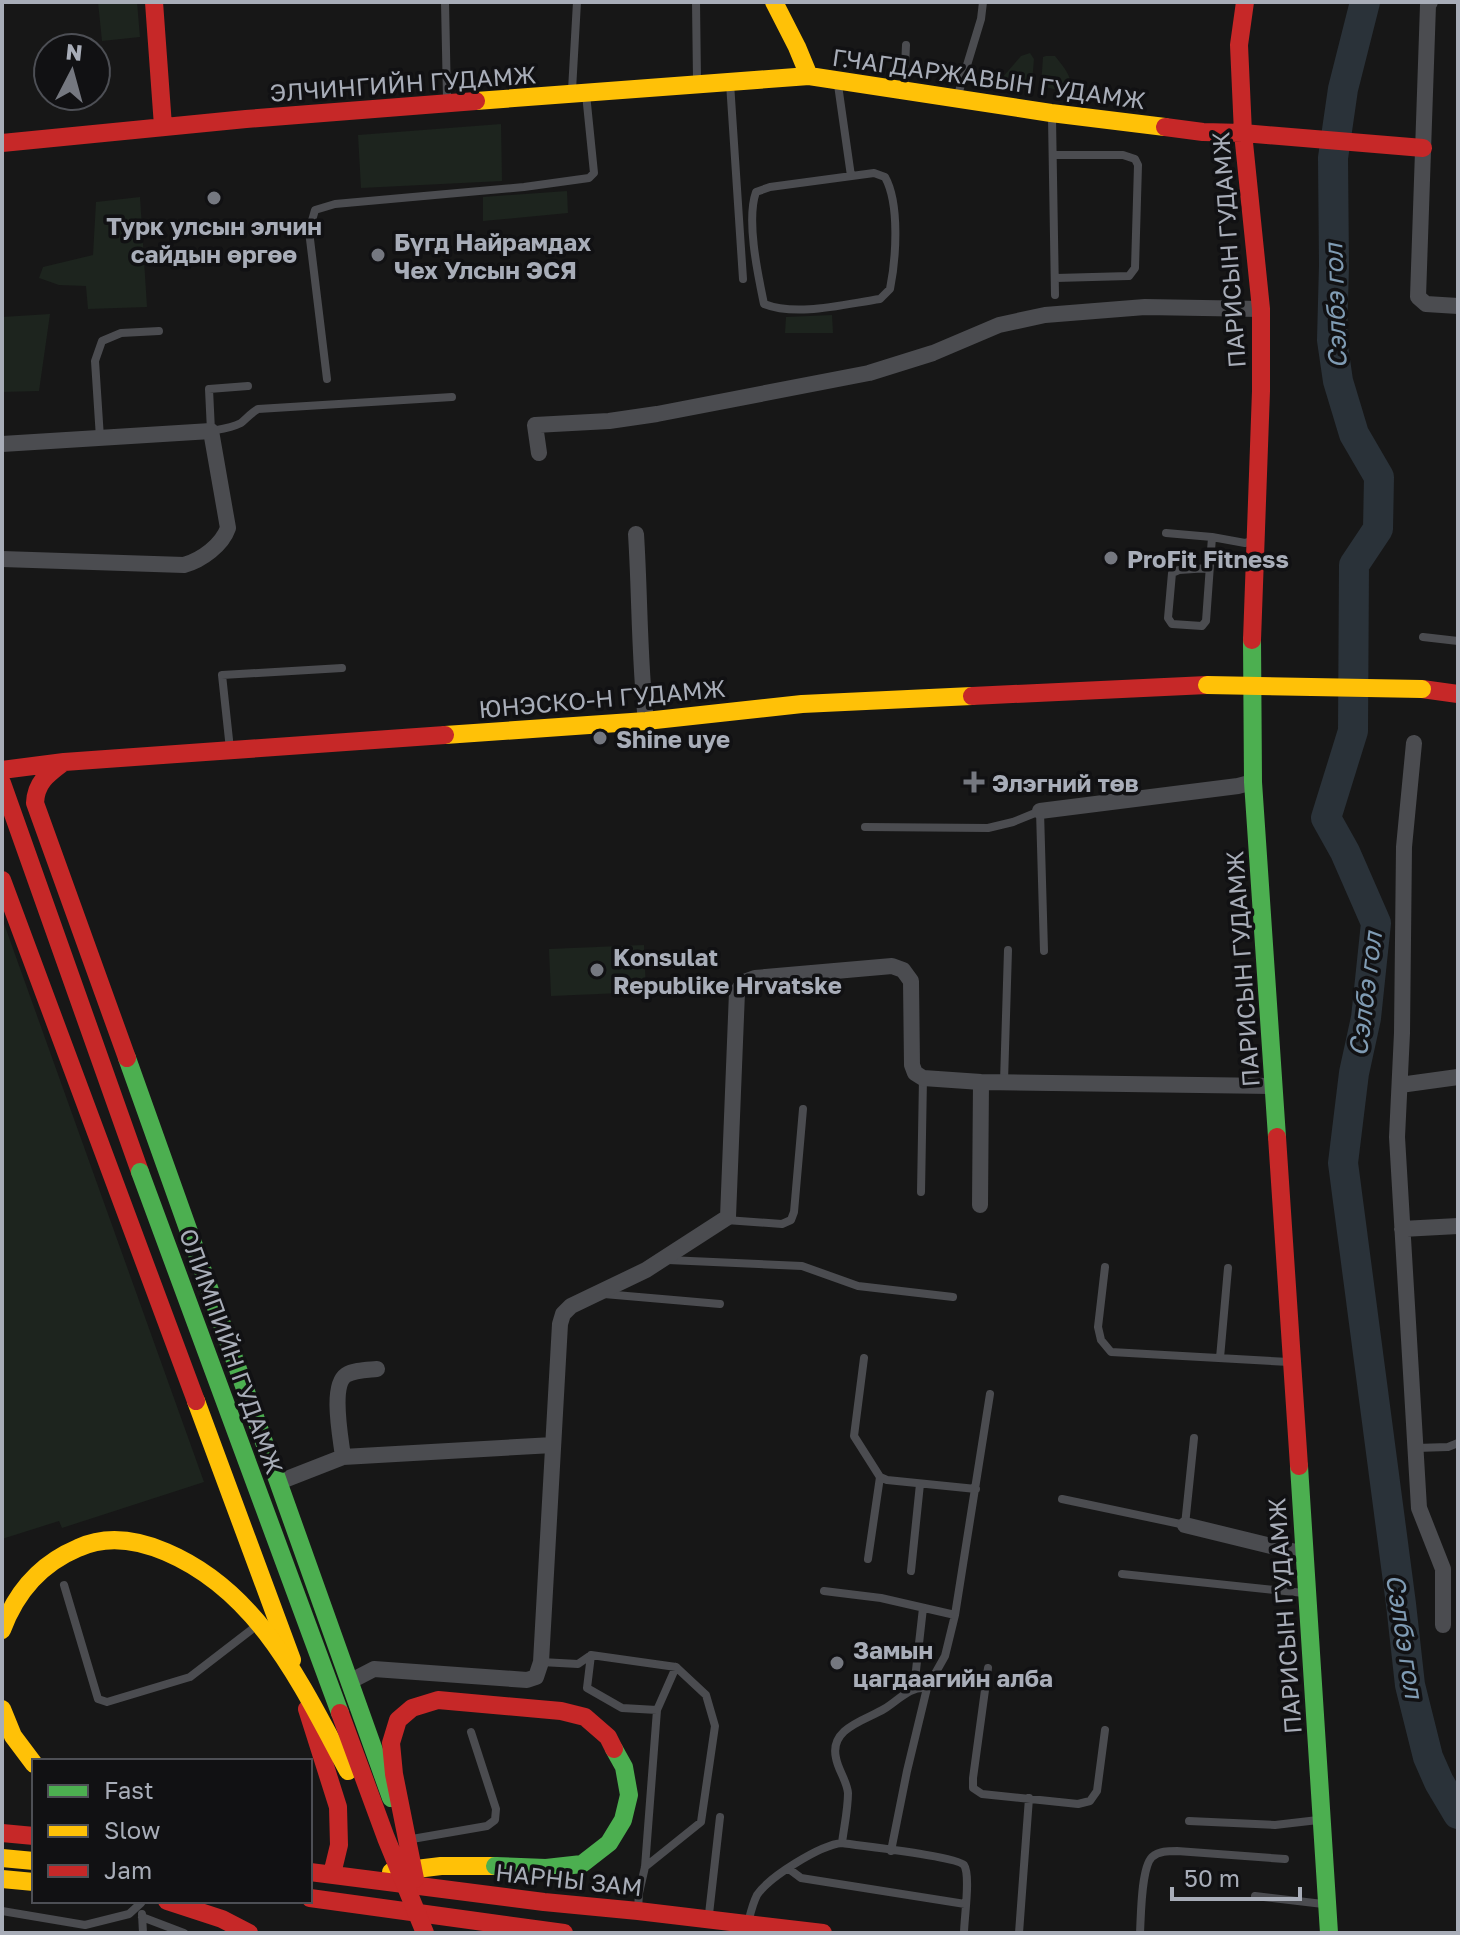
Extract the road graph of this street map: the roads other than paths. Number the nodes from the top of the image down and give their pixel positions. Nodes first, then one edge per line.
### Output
1 (154, 2) edge
2 (445, 2) edge
3 (577, 2) edge
4 (696, 2) edge
5 (774, 2) edge
6 (983, 2) edge
7 (1245, 2) edge
8 (1430, 2) edge
9 (906, 45) dead end
10 (809, 76) junction
11 (838, 80) junction
12 (730, 82) junction
13 (697, 85) junction
14 (904, 90) junction
15 (579, 94) junction
16 (957, 98) junction
17 (447, 104) junction
18 (1051, 113) junction
19 (163, 126) junction
20 (1243, 133) junction
21 (2, 143) edge
22 (1423, 148) junction
23 (1053, 155) junction
24 (851, 176) junction
25 (1056, 278) junction
26 (743, 279) dead end
27 (1055, 295) dead end
28 (1458, 306) edge
29 (1261, 309) junction
30 (159, 331) dead end
31 (327, 379) dead end
32 (248, 386) dead end
33 (452, 397) dead end
34 (211, 431) junction
35 (100, 438) junction
36 (2, 444) edge
37 (539, 453) dead end
38 (1166, 533) dead end
39 (636, 534) dead end
40 (1212, 537) junction
41 (1256, 539) junction
42 (2, 559) edge
43 (1209, 568) junction
44 (1423, 637) dead end
45 (1458, 641) edge
46 (342, 668) dead end
47 (1458, 694) edge
48 (646, 721) junction
49 (1414, 743) dead end
50 (230, 750) junction
51 (64, 762) junction
52 (2, 770) edge
53 (1253, 782) junction
54 (2, 783) edge
55 (1040, 811) junction
56 (865, 827) dead end
57 (2, 880) edge
58 (1008, 950) dead end
59 (1044, 951) dead end
60 (1458, 1077) edge
61 (923, 1078) junction
62 (981, 1082) junction
63 (1004, 1082) junction
64 (1400, 1085) junction
65 (1274, 1086) junction
66 (803, 1109) dead end
67 (921, 1192) dead end
68 (980, 1205) dead end
69 (725, 1220) junction
70 (1458, 1226) edge
71 (1402, 1229) junction
72 (663, 1260) junction
73 (1105, 1267) dead end
74 (1228, 1268) dead end
75 (599, 1293) junction
76 (953, 1297) dead end
77 (720, 1304) dead end
78 (864, 1358) dead end
79 (1220, 1358) junction
80 (1292, 1362) junction
81 (377, 1369) dead end
82 (990, 1394) dead end
83 (1194, 1438) dead end
84 (1458, 1443) edge
85 (553, 1445) junction
86 (1416, 1448) junction
87 (343, 1457) junction
88 (880, 1477) junction
89 (279, 1482) junction
90 (920, 1484) junction
91 (976, 1489) junction
92 (1062, 1499) dead end
93 (1185, 1525) junction
94 (1304, 1554) junction
95 (868, 1559) dead end
96 (911, 1571) dead end
97 (1122, 1574) dead end
98 (64, 1585) dead end
99 (824, 1591) dead end
100 (316, 1592) junction
101 (1307, 1593) junction
102 (923, 1608) junction
103 (272, 1609) junction
104 (955, 1615) junction
105 (1443, 1625) dead end
106 (2, 1630) edge
107 (335, 1643) junction
108 (591, 1655) junction
109 (291, 1659) junction
110 (541, 1662) junction
111 (676, 1667) junction
112 (988, 1668) dead end
113 (349, 1682) junction
114 (914, 1688) junction
115 (927, 1688) junction
116 (2, 1709) edge
117 (657, 1710) junction
118 (1105, 1730) dead end
119 (471, 1732) dead end
120 (32, 1761) edge
121 (1029, 1798) junction
122 (720, 1817) dead end
123 (1322, 1819) junction
124 (1189, 1821) dead end
125 (2, 1833) edge
126 (32, 1836) edge
127 (386, 1838) junction
128 (407, 1840) junction
129 (842, 1843) junction
130 (891, 1851) junction
131 (2, 1858) edge
132 (1285, 1859) dead end
133 (32, 1861) edge
134 (645, 1867) junction
135 (419, 1869) junction
136 (789, 1869) junction
137 (312, 1872) edge
138 (340, 1875) junction
139 (2, 1879) edge
140 (32, 1882) edge
141 (426, 1887) junction
142 (1255, 1896) dead end
143 (312, 1898) edge
144 (544, 1902) junction
145 (140, 1903) edge
146 (141, 1903) edge
147 (173, 1903) edge
148 (965, 1904) junction
149 (1328, 1905) junction
150 (2, 1911) edge
151 (638, 1911) junction
152 (142, 1917) junction
153 (708, 1919) junction
154 (748, 1924) junction
155 (540, 1930) junction
156 (143, 1933) edge
157 (184, 1933) edge
158 (249, 1933) edge
159 (426, 1933) edge
160 (564, 1933) edge
161 (823, 1933) edge
162 (964, 1933) edge
163 (1019, 1933) edge
164 (1140, 1933) edge
165 (1329, 1933) edge

1 - 19 main road
2 - 17 lane
3 - 15 lane
4 - 13 lane
5 - 10 main road, Г.ЧАГДАРЖАВЫН ГУДАМЖ
6 - 16 lane
7 - 20 main road, ПАРИСЫН ГУДАМЖ
8 - 22 street
9 - 14 lane
10 - 11 main road, Г.ЧАГДАРЖАВЫН ГУДАМЖ
10 - 12 main road, ЭЛЧИНГИЙН ГУДАМЖ
11 - 14 main road, Г.ЧАГДАРЖАВЫН ГУДАМЖ
11 - 24 lane
12 - 13 main road, ЭЛЧИНГИЙН ГУДАМЖ
12 - 26 lane
13 - 15 main road, ЭЛЧИНГИЙН ГУДАМЖ
14 - 16 main road, Г.ЧАГДАРЖАВЫН ГУДАМЖ
15 - 17 main road, ЭЛЧИНГИЙН ГУДАМЖ
15 - 31 lane
16 - 18 main road, Г.ЧАГДАРЖАВЫН ГУДАМЖ
17 - 19 main road, ЭЛЧИНГИЙН ГУДАМЖ
18 - 20 main road, Г.ЧАГДАРЖАВЫН ГУДАМЖ
18 - 23 lane
19 - 21 main road, ЭЛЧИНГИЙН ГУДАМЖ
20 - 22 main road, Г.ЧАГДАРЖАВЫН ГУДАМЖ
20 - 29 main road, ПАРИСЫН ГУДАМЖ
22 - 28 street
23 - 25 lane
23 - 25 lane
24 - 24 lane
25 - 27 lane
29 - 37 street
29 - 41 main road, ПАРИСЫН ГУДАМЖ
30 - 35 lane
32 - 34 lane
33 - 34 lane
34 - 35 street
34 - 42 street
35 - 36 street
38 - 40 lane
39 - 48 street
40 - 41 lane
40 - 43 lane
41 - 53 main road, ПАРИСЫН ГУДАМЖ
43 - 43 lane
44 - 45 lane
46 - 50 lane
47 - 48 main road, ЮНЭСКО-Н ГУДАМЖ, bridge
48 - 50 main road, ЮНЭСКО-Н ГУДАМЖ
49 - 64 street
50 - 51 main road, ЮНЭСКО-Н ГУДАМЖ
51 - 52 main road, ЮНЭСКО-Н ГУДАМЖ
51 - 89 main road
53 - 55 street
53 - 65 main road, ПАРИСЫН ГУДАМЖ
54 - 127 main road, ОЛИМПИЙН ГУДАМЖ, bridge
55 - 56 lane
55 - 59 lane
57 - 103 main road
58 - 63 lane
60 - 64 street
61 - 62 street
61 - 67 lane
61 - 69 street
62 - 63 street
62 - 68 street
63 - 65 street
64 - 71 street
65 - 80 main road, ПАРИСЫН ГУДАМЖ
66 - 69 lane
69 - 72 street
70 - 71 street
71 - 86 street
72 - 75 street
72 - 76 lane
73 - 79 lane
74 - 79 lane
75 - 77 lane
75 - 85 street
78 - 88 lane
79 - 80 lane
80 - 94 main road, ПАРИСЫН ГУДАМЖ
81 - 87 street
82 - 91 lane
83 - 93 lane
84 - 86 lane
85 - 87 street
85 - 110 street
86 - 105 street
87 - 89 street
88 - 90 lane
88 - 95 lane
89 - 100 main road
90 - 91 lane
90 - 96 lane
91 - 104 lane
92 - 93 lane
93 - 94 street
94 - 101 main road, ПАРИСЫН ГУДАМЖ
97 - 101 lane
98 - 103 lane
99 - 102 lane
100 - 103 main road
100 - 107 main road
101 - 123 main road, ПАРИСЫН ГУДАМЖ
102 - 104 lane
102 - 114 lane
103 - 109 main road
104 - 115 lane
106 - 127 main road, bridge
107 - 109 main road
107 - 113 main road
108 - 110 lane
108 - 111 lane
108 - 117 lane
109 - 138 main road
110 - 113 street
111 - 117 lane
111 - 134 lane
112 - 121 lane
113 - 128 main road
114 - 115 lane
114 - 129 lane
115 - 130 lane
116 - 120 main road
117 - 134 lane
118 - 121 lane
119 - 128 lane
121 - 163 lane
122 - 153 lane
123 - 124 lane
123 - 149 main road, ПАРИСЫН ГУДАМЖ
125 - 126 main road
127 - 159 main road, ОЛИМПИЙН ГУДАМЖ, bridge
128 - 135 main road
129 - 130 lane
129 - 136 lane
130 - 148 lane
131 - 133 main road
132 - 164 lane
134 - 151 lane
135 - 138 main road
135 - 141 main road
135 - 159 main road, bridge
136 - 148 lane
136 - 154 lane
137 - 138 main road, НАРНЫ ЗАМ
138 - 141 main road, НАРНЫ ЗАМ
139 - 140 main road
141 - 144 main road, НАРНЫ ЗАМ
142 - 149 lane
143 - 155 main road
144 - 151 main road, НАРНЫ ЗАМ
144 - 155 main road
145 - 150 lane
146 - 152 lane
147 - 158 main road
148 - 162 lane
149 - 165 main road, ПАРИСЫН ГУДАМЖ
151 - 153 main road, НАРНЫ ЗАМ
152 - 156 lane
152 - 157 lane
153 - 154 main road, НАРНЫ ЗАМ
154 - 161 main road, НАРНЫ ЗАМ
155 - 160 main road

